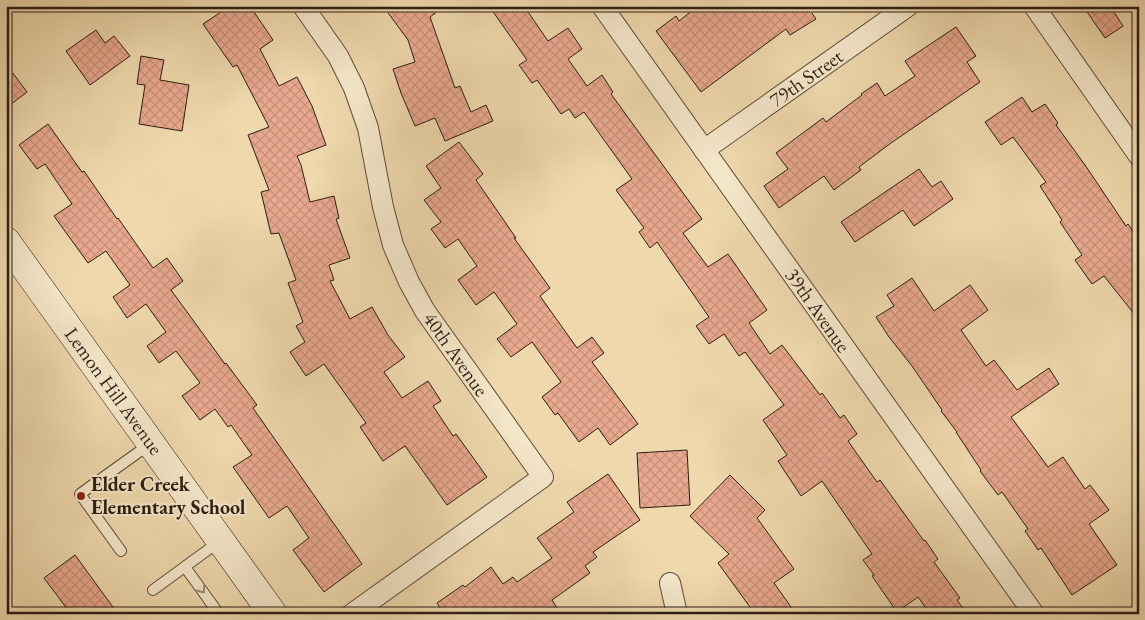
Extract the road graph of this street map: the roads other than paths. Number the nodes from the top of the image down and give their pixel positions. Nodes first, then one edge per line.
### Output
1 (303, 6) edge
2 (602, 6) edge
3 (908, 6) edge
4 (1034, 6) edge
5 (704, 150) junction
6 (1139, 156) edge
7 (6, 241) edge
8 (151, 443) junction
9 (221, 540) junction
10 (121, 551) dead end
11 (185, 567) junction
12 (670, 583) dead end
13 (153, 590) dead end
14 (219, 614) edge
15 (273, 614) edge
16 (352, 614) edge
17 (678, 614) edge
18 (1034, 614) edge

1 - 16 street, 40th Avenue
2 - 5 street, 39th Avenue
3 - 5 street, 79th Street
4 - 6 street
5 - 18 street, 39th Avenue
7 - 8 street, Lemon Hill Avenue
8 - 9 street, Lemon Hill Avenue
8 - 10 lane
9 - 11 lane
9 - 15 street, Lemon Hill Avenue
11 - 13 lane
11 -> 14 lane
12 - 17 street

